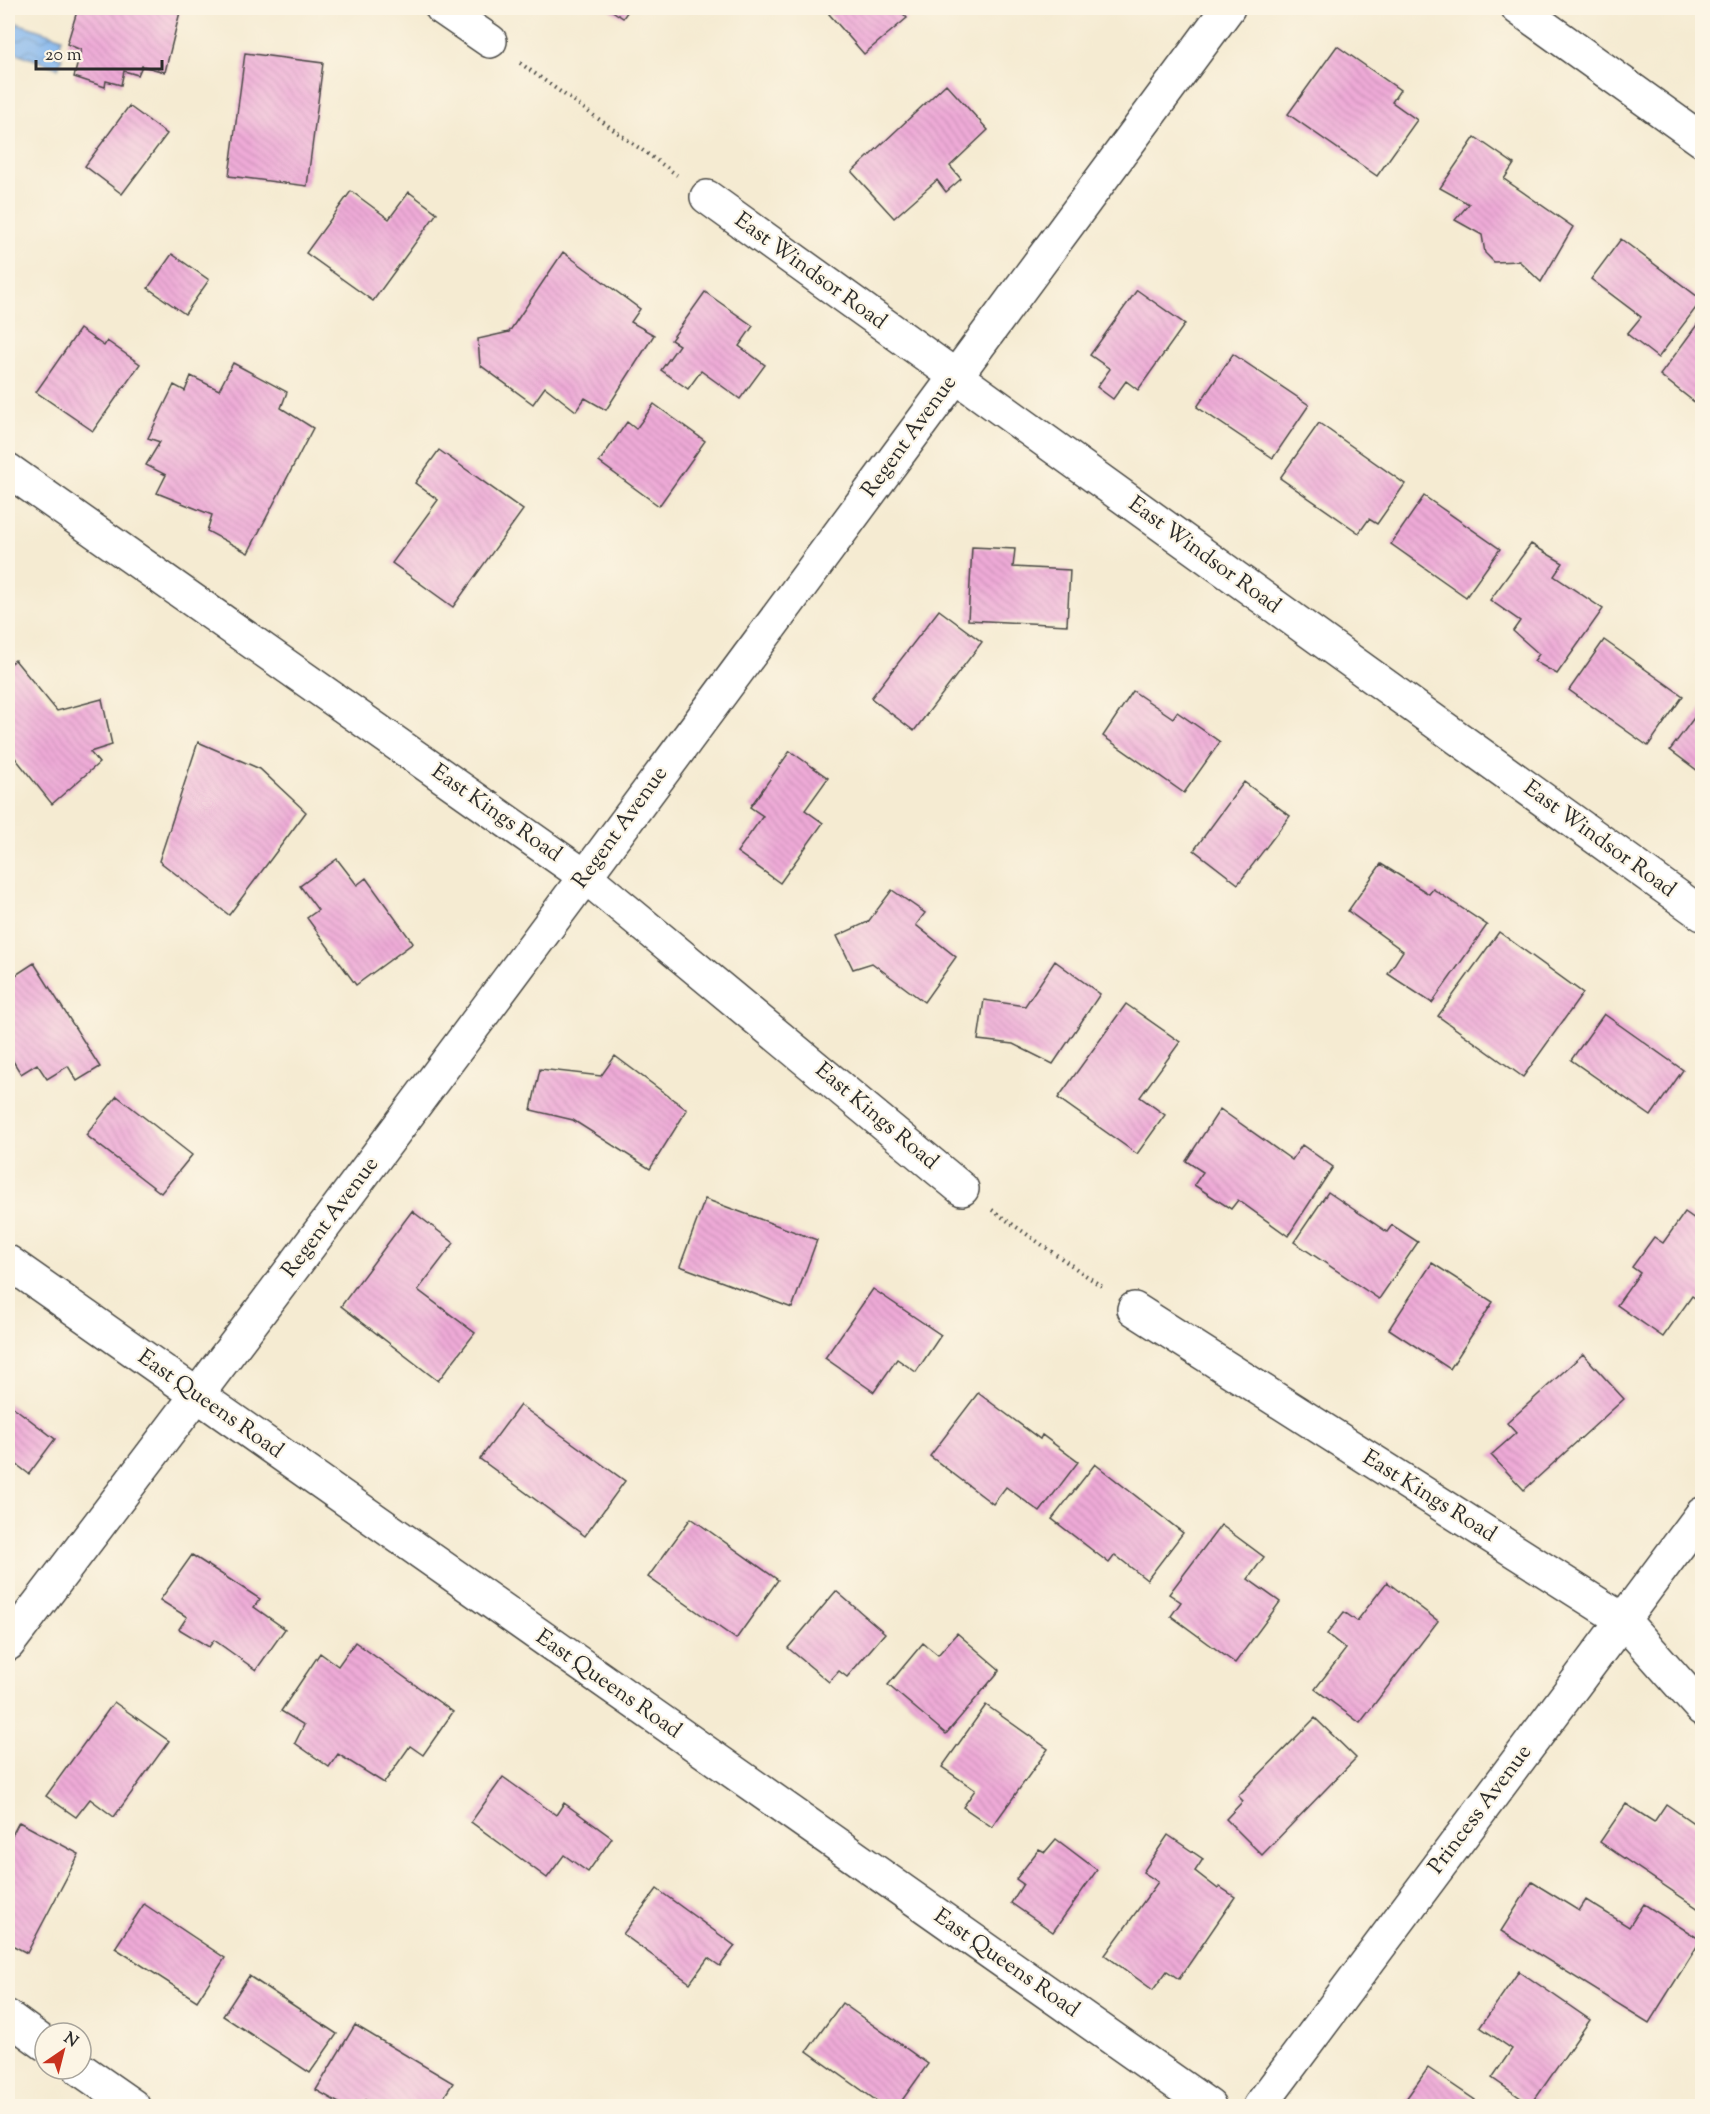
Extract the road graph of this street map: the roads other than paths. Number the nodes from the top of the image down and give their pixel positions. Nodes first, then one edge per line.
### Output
1 (442, 8) edge
2 (1228, 8) edge
3 (1518, 8) edge
4 (490, 41) road end
5 (1702, 140) edge
6 (707, 197) road end
7 (954, 377) junction
8 (8, 470) edge
9 (586, 877) junction
10 (1702, 914) edge
11 (962, 1189) road end
12 (8, 1262) edge
13 (1134, 1309) road end
14 (197, 1396) junction
15 (1702, 1514) edge
16 (1623, 1620) junction
17 (8, 1644) edge
18 (1702, 1709) edge
19 (8, 2017) edge
20 (33, 2035) edge
21 (93, 2078) edge
22 (133, 2106) edge
23 (1209, 2106) edge
24 (1260, 2106) edge

1 - 4 street
2 - 7 street, Regent Avenue
3 - 5 street
6 - 7 street, East Windsor Road
7 - 9 street, Regent Avenue
7 - 10 street, East Windsor Road
8 - 9 street, East Kings Road
9 - 11 street, East Kings Road
9 - 14 street, Regent Avenue
12 - 14 street, East Queens Road
13 - 16 street, East Kings Road
14 - 17 street, Regent Avenue
14 - 23 street, East Queens Road
15 - 16 street, Princess Avenue
16 - 18 street, East Kings Road
16 - 24 street, Princess Avenue
19 - 20 street
21 - 22 street

